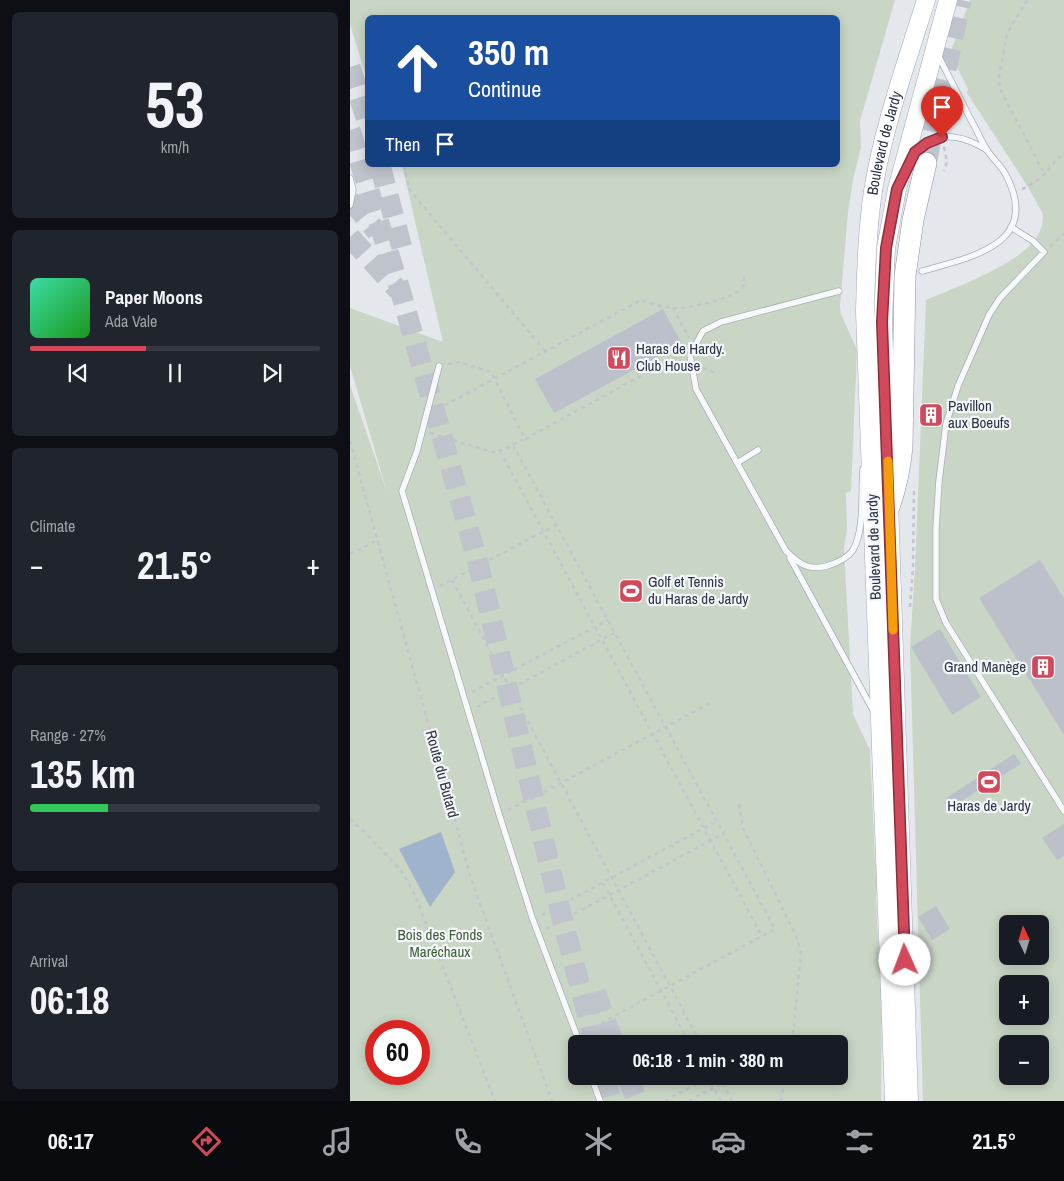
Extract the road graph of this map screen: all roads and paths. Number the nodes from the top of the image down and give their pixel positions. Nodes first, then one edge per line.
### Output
1 (926, 0) edge
2 (948, 0) edge
3 (1027, 0) edge
4 (952, 45) dead end
5 (934, 49) junction
6 (954, 87) junction
7 (942, 137) junction
8 (987, 150) junction
9 (1064, 152) edge
10 (404, 167) edge
11 (935, 167) joint
12 (1044, 173) junction
13 (350, 178) edge
14 (897, 189) junction
15 (1013, 192) junction
16 (350, 205) edge
17 (1011, 227) junction
18 (1064, 234) edge
19 (1044, 252) junction
20 (922, 272) dead end
21 (744, 274) dead end
22 (838, 291) dead end
23 (673, 308) junction
24 (694, 347) junction
25 (545, 352) junction
26 (691, 364) junction
27 (439, 366) joint
28 (716, 373) dead end
29 (495, 379) junction
30 (867, 379) junction
31 (426, 415) junction
32 (422, 431) junction
33 (525, 438) junction
34 (350, 441) edge
35 (513, 445) junction
36 (758, 450) dead end
37 (500, 451) junction
38 (863, 456) dead end
39 (737, 463) junction
40 (863, 466) dead end
41 (914, 487) dead end
42 (889, 507) junction
43 (556, 525) junction
44 (544, 532) junction
45 (378, 540) junction
46 (786, 551) junction
47 (350, 554) edge
48 (452, 580) junction
49 (432, 591) junction
50 (909, 613) dead end
51 (608, 620) junction
52 (595, 627) junction
53 (614, 633) junction
54 (602, 639) junction
55 (503, 676) junction
56 (510, 689) junction
57 (464, 697) junction
58 (712, 702) dead end
59 (468, 712) junction
60 (880, 724) junction
61 (666, 727) junction
62 (653, 734) junction
63 (561, 783) junction
64 (739, 804) dead end
65 (1064, 811) edge
66 (499, 814) junction
67 (350, 819) edge
68 (717, 821) junction
69 (704, 828) junction
70 (723, 834) junction
71 (711, 840) junction
72 (612, 878) junction
73 (603, 883) junction
74 (619, 890) junction
75 (610, 895) junction
76 (533, 920) junction
77 (538, 933) junction
78 (762, 936) junction
79 (670, 986) junction
80 (661, 991) junction
81 (576, 1035) edge
82 (581, 1035) edge
83 (685, 1035) edge
84 (697, 1035) edge
85 (793, 1035) edge
86 (594, 1085) edge
87 (694, 1085) edge
88 (713, 1085) edge
89 (719, 1085) edge
90 (723, 1085) edge
91 (784, 1085) edge
92 (714, 1088) junction
93 (495, 1101) edge
94 (552, 1101) edge
95 (600, 1101) edge
96 (665, 1101) edge
97 (689, 1101) edge
98 (721, 1101) edge
99 (732, 1101) edge
100 (781, 1101) edge
101 (894, 1101) edge
102 (909, 1101) edge

1 - 30 main road, Boulevard de Jardy
2 - 5 main road, Boulevard de Jardy
3 - 12 path
4 - 6 path
5 - 6 lane
5 - 14 main road, Boulevard de Jardy
6 - 7 path
6 - 8 lane
7 - 8 lane
7 - 11 path
7 - 14 lane
8 - 15 lane
9 - 12 path
10 - 25 path
11 - 42 highway
12 - 15 path
13 - 16 lane
14 - 42 main road, Boulevard de Jardy
15 - 17 lane
17 - 19 lane
17 - 20 lane
18 - 19 path
19 - 65 lane
21 - 23 path
22 - 24 lane
23 - 24 path
23 - 25 path
24 - 26 lane
25 - 29 path
26 - 28 path
26 - 33 path
26 - 39 lane
27 - 29 path
27 - 31 lane
29 - 31 path
29 - 33 path
30 - 38 lane
30 - 60 main road, Boulevard de Jardy
31 - 32 lane
32 - 37 path
32 - 49 lane
33 - 35 path
34 - 45 path, Route du Butard
35 - 37 path
35 - 43 path
36 - 39 lane
37 - 44 path
39 - 46 lane
40 - 46 lane
41 - 50 path
42 - 102 main road, Boulevard de Jardy
43 - 44 path
43 - 51 path
44 - 48 path
44 - 52 path
45 - 47 path
45 - 94 path, Route du Butard
46 - 60 lane
48 - 49 path
48 - 55 path
49 - 57 lane
51 - 52 path
51 - 53 path
52 - 54 path
52 - 55 path
53 - 54 path
53 - 61 path
54 - 56 path
54 - 62 path
55 - 56 path
55 - 57 path
56 - 59 path
56 - 63 path
57 - 59 lane
58 - 61 path
59 - 66 lane
60 - 101 main road, Boulevard de Jardy
61 - 62 path
61 - 68 path
62 - 63 path
62 - 69 path
63 - 66 path
63 - 72 path
64 - 85 path
66 - 76 lane
67 - 93 path
68 - 69 path
68 - 70 path
69 - 71 path
69 - 72 path
70 - 71 path
70 - 78 path
71 - 74 path
71 - 78 path
72 - 73 path
72 - 74 path
73 - 75 path
73 - 76 path
74 - 75 path
74 - 79 path
75 - 77 path
75 - 80 path
76 - 77 lane
77 - 81 lane
78 - 79 path
79 - 80 path
79 - 84 path
80 - 82 path
80 - 83 path
86 - 95 lane
87 - 96 path
88 - 92 path
89 - 92 path
90 - 99 path
91 - 100 path
92 - 97 path
92 - 98 path

